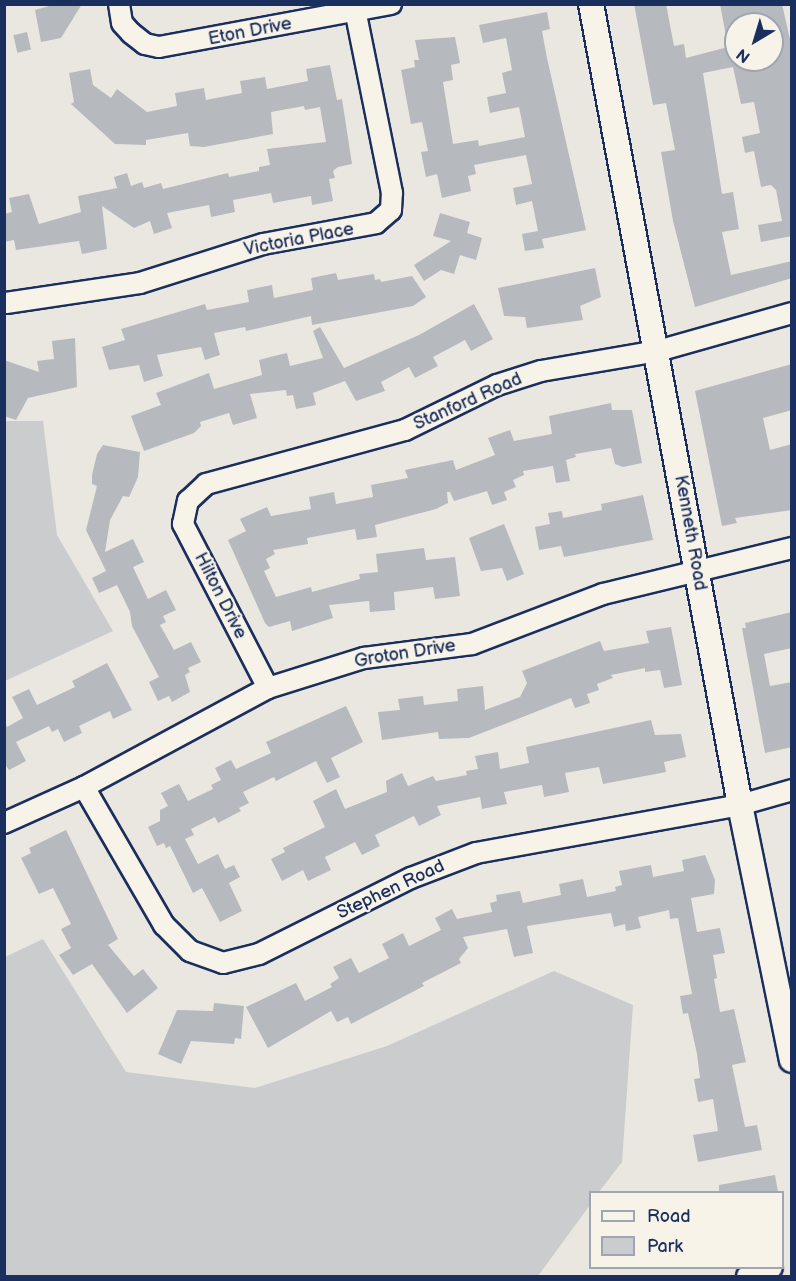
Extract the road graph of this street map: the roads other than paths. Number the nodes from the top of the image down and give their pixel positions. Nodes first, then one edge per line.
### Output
1 (119, 4) edge
2 (391, 4) edge
3 (591, 4) edge
4 (354, 8) edge
5 (6, 303) edge
6 (792, 313) edge
7 (658, 351) junction
8 (188, 501) joint
9 (792, 548) edge
10 (698, 573) junction
11 (268, 688) junction
12 (84, 788) junction
13 (792, 790) edge
14 (740, 805) junction
15 (4, 823) edge
16 (789, 1034) edge
17 (792, 1060) edge
18 (769, 1269) edge
19 (747, 1276) edge

1 - 4 street, Eton Drive
2 - 4 street, Eton Drive
3 - 7 street, Kenneth Road
4 - 5 street, Victoria Place
6 - 7 street, Stanford Road
7 - 8 street, Stanford Road
7 - 10 street, Kenneth Road
8 - 11 street, Hilton Drive
9 - 10 street, Groton Drive
10 - 11 street, Groton Drive
10 - 14 street, Kenneth Road
11 - 12 street, Groton Drive
12 - 14 street, Stephen Road
12 - 15 street, Groton Drive
13 - 14 street, Stephen Road
14 - 16 street, Kenneth Road
16 - 17 street, Kenneth Road
18 - 19 street

